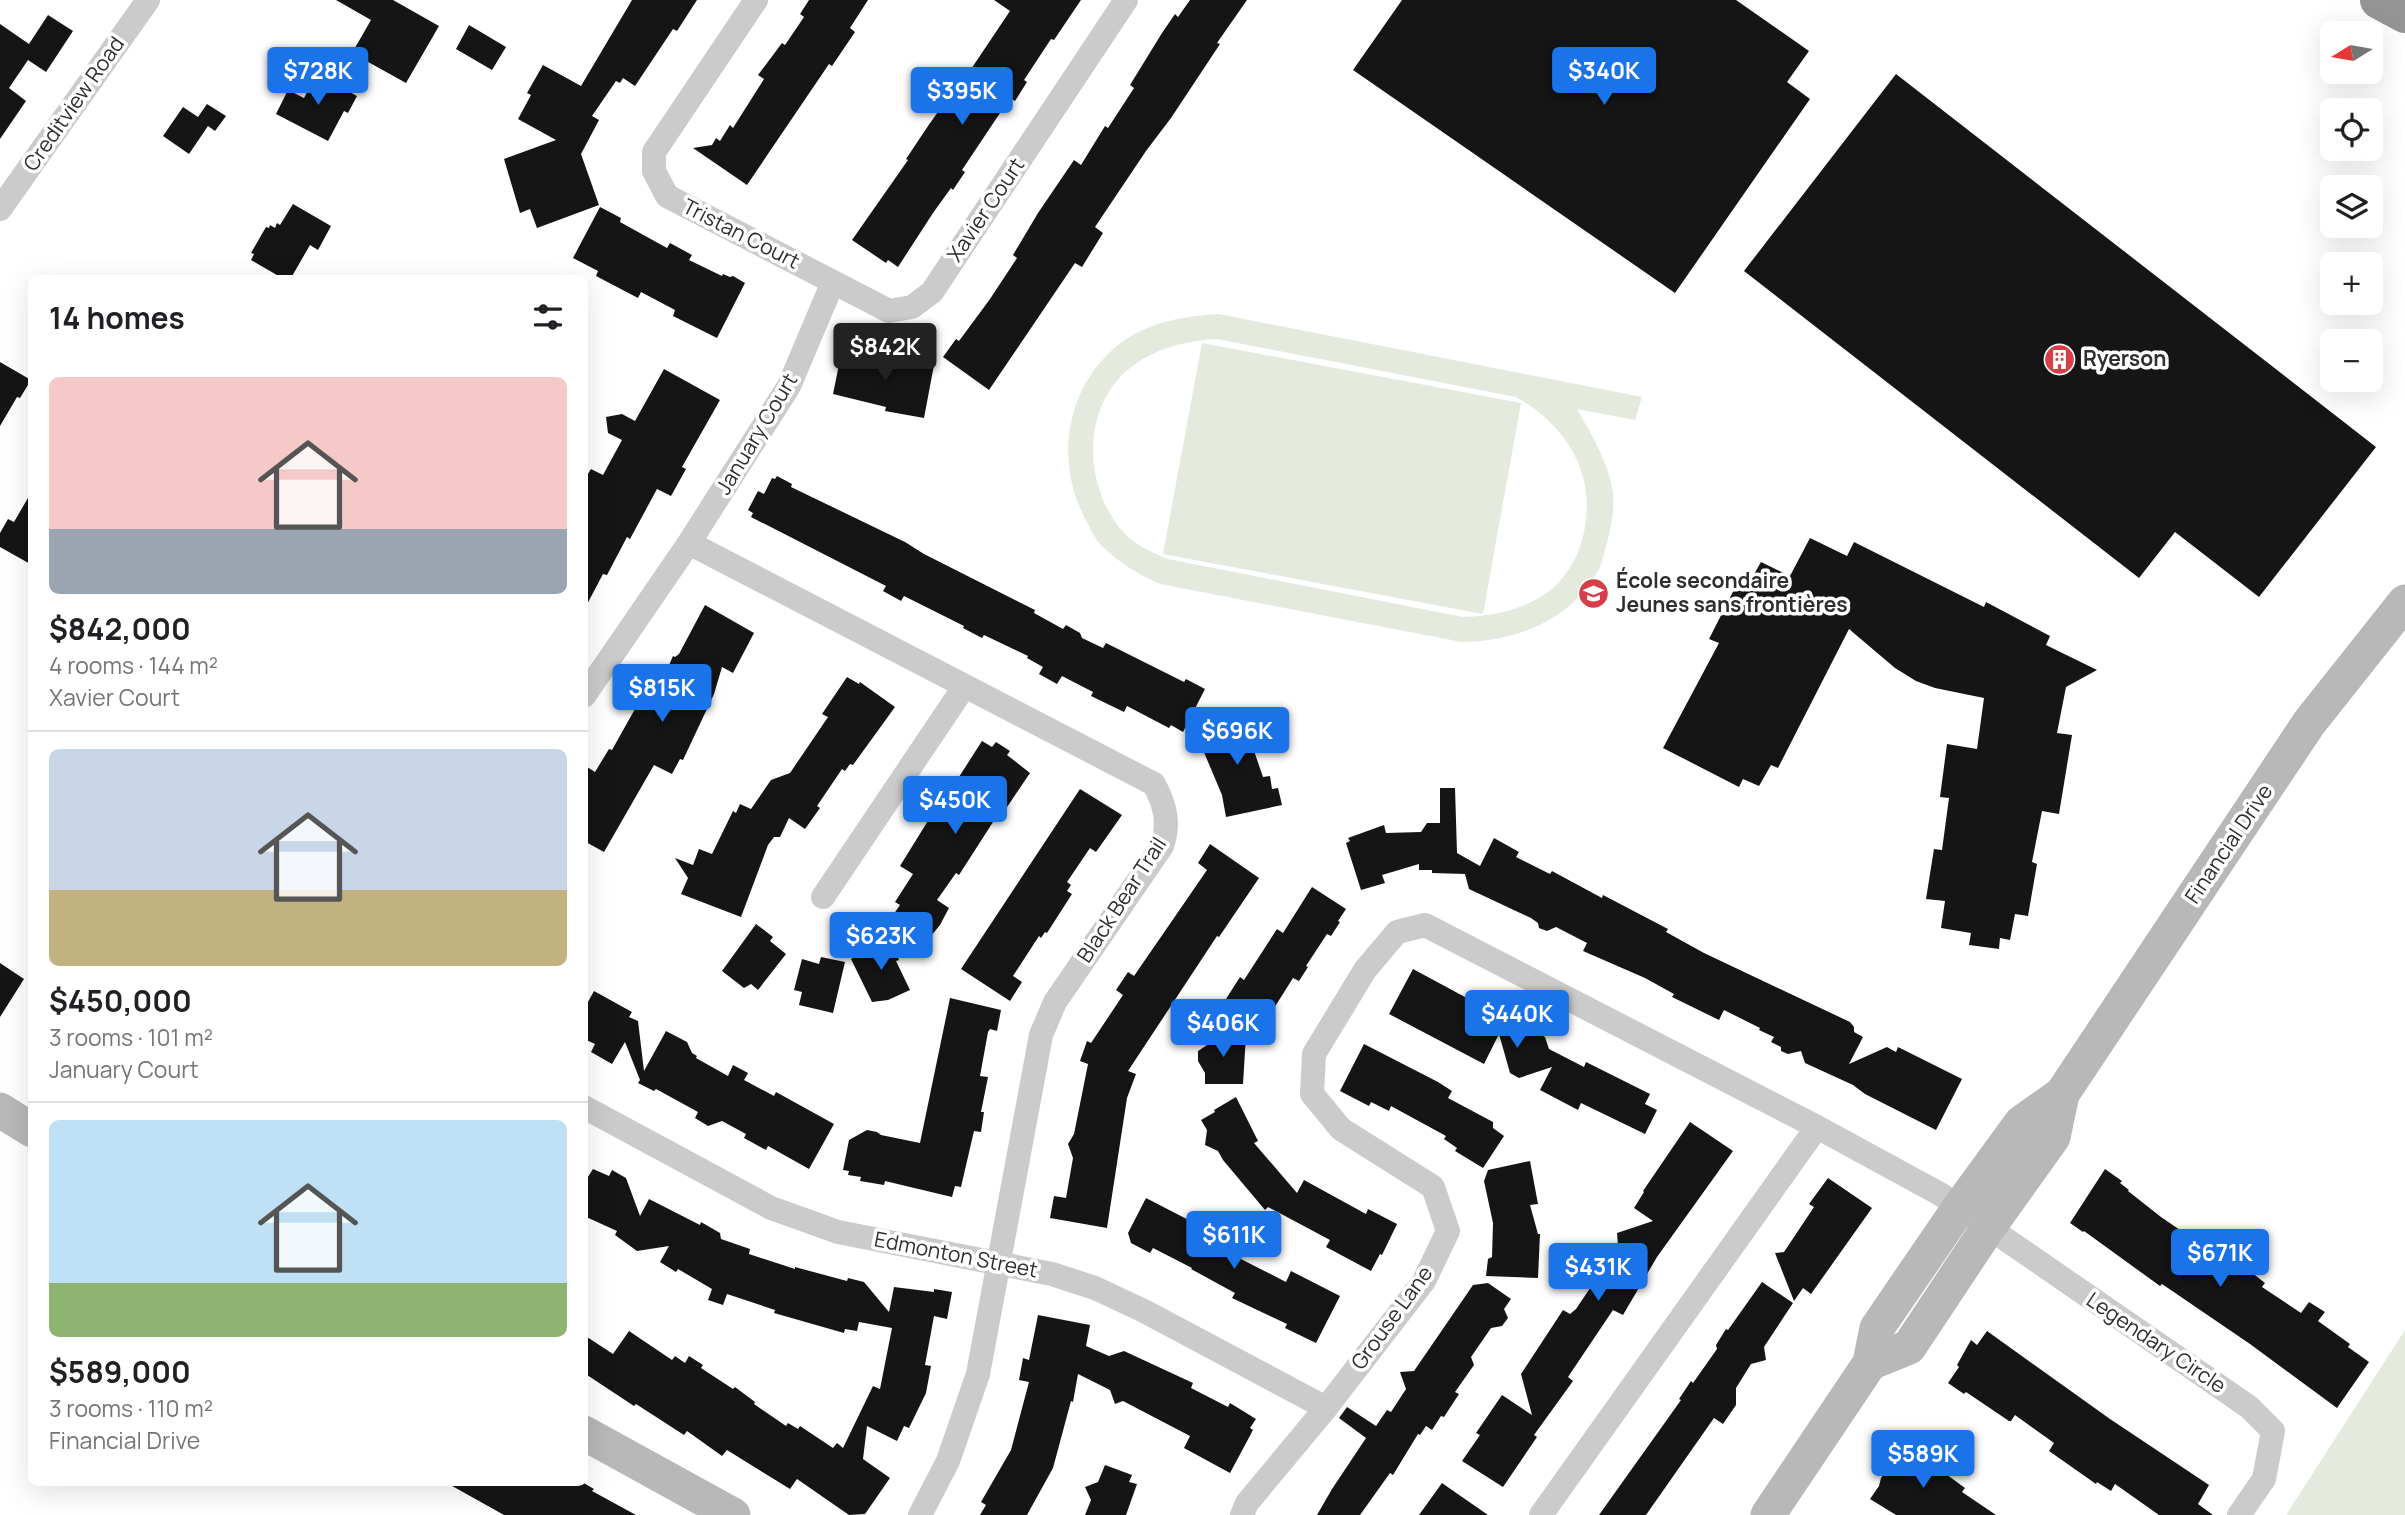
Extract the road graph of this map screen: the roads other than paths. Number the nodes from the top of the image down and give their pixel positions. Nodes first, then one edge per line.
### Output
1 (148, 0) edge
2 (756, 0) edge
3 (1126, 0) edge
4 (2379, 0) edge
5 (2405, 14) edge
6 (0, 209) edge
7 (833, 282) junction
8 (689, 544) junction
9 (2405, 602) edge
10 (964, 687) junction
11 (588, 690) edge
12 (823, 897) dead end
13 (2062, 1094) junction
14 (588, 1109) edge
15 (0, 1110) edge
16 (1817, 1127) junction
17 (28, 1128) edge
18 (1959, 1208) junction
19 (1988, 1228) junction
20 (999, 1264) junction
21 (1870, 1363) junction
22 (1326, 1408) junction
23 (588, 1435) edge
24 (733, 1515) edge
25 (920, 1515) edge
26 (1242, 1515) edge
27 (1541, 1515) edge
28 (1768, 1515) edge
29 (2239, 1515) edge

1 - 6 street, Creditview Road
2 - 7 street, Tristan Court
3 - 7 street, Xavier Court
4 - 5 highway
7 - 8 street, January Court
8 - 10 street, Black Bear Trail
8 - 11 street, January Court
9 - 13 street, Financial Drive
10 - 12 street
10 - 20 street, Black Bear Trail
13 - 18 street, Financial Drive
13 - 19 street, Financial Drive
14 - 20 street, Edmonton Street
15 - 17 street
16 - 18 street, Grouse Lane
16 - 22 street, Grouse Lane
16 - 27 street
18 - 19 street, Legendary Circle
18 - 21 street, Financial Drive
19 - 21 street, Financial Drive
19 - 29 street, Legendary Circle
20 - 22 street, Edmonton Street
20 - 25 street, Black Bear Trail
21 - 28 street, Financial Drive
22 - 26 street, Grouse Lane
23 - 24 street

